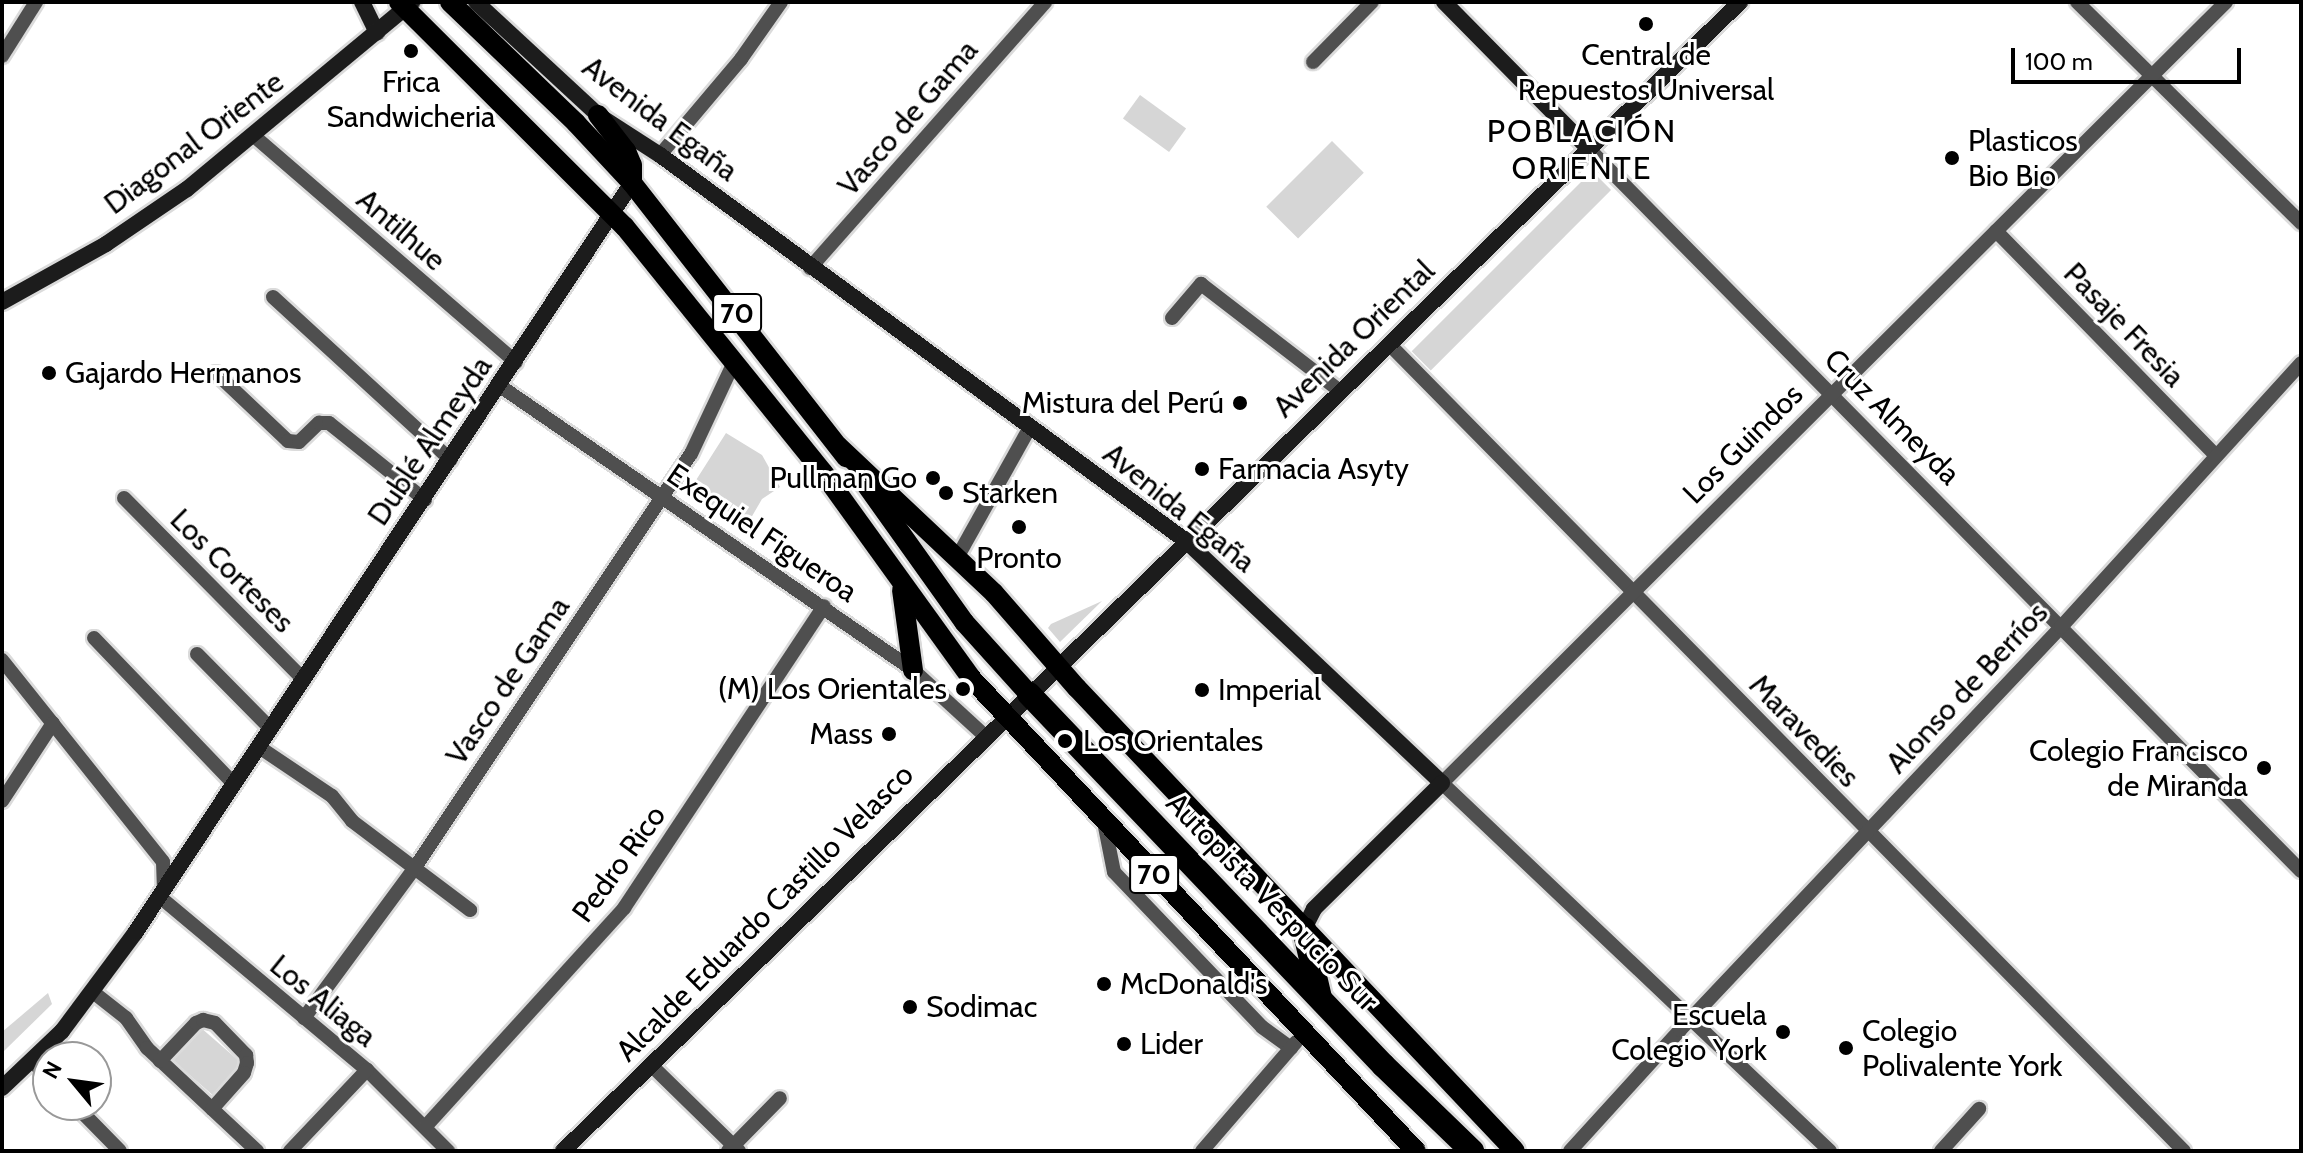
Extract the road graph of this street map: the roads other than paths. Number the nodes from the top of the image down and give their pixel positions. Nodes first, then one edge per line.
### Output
1 (36, 2) edge
2 (362, 2) edge
3 (450, 2) edge
4 (476, 2) edge
5 (781, 2) edge
6 (1045, 2) edge
7 (1372, 2) edge
8 (1444, 2) edge
9 (1740, 2) edge
10 (2077, 2) edge
11 (2226, 2) edge
12 (405, 4) edge
13 (377, 33) junction
14 (2, 56) edge
15 (1313, 62) dead end
16 (2152, 76) junction
17 (598, 115) junction
18 (254, 136) junction
19 (1589, 149) junction
20 (660, 155) junction
21 (632, 183) junction
22 (613, 215) junction
23 (2301, 223) edge
24 (1996, 231) junction
25 (810, 268) junction
26 (273, 297) dead end
27 (2, 302) edge
28 (1172, 318) dead end
29 (1389, 344) junction
30 (735, 360) junction
31 (516, 362) junction
32 (2301, 363) edge
33 (216, 373) dead end
34 (500, 386) junction
35 (1340, 391) junction
36 (1832, 395) junction
37 (1030, 427) junction
38 (838, 446) junction
39 (2215, 455) junction
40 (451, 460) junction
41 (662, 497) junction
42 (124, 498) dead end
43 (425, 500) junction
44 (1186, 541) junction
45 (958, 556) junction
46 (899, 578) junction
47 (1633, 593) junction
48 (824, 606) junction
49 (2061, 627) junction
50 (94, 638) dead end
51 (197, 654) dead end
52 (2, 660) edge
53 (1058, 666) junction
54 (913, 670) junction
55 (304, 680) junction
56 (1029, 694) junction
57 (1006, 716) junction
58 (53, 723) junction
59 (271, 729) junction
60 (985, 736) junction
61 (259, 747) junction
62 (1442, 783) junction
63 (234, 784) junction
64 (2, 801) edge
65 (1867, 832) junction
66 (414, 869) junction
67 (2301, 871) edge
68 (162, 893) junction
69 (470, 910) dead end
70 (1304, 929) junction
71 (93, 992) junction
72 (1321, 1000) junction
73 (304, 1018) junction
74 (1690, 1019) junction
75 (1297, 1040) junction
76 (52, 1041) edge
77 (32, 1061) edge
78 (160, 1061) junction
79 (651, 1065) junction
80 (367, 1070) junction
81 (2, 1088) edge
82 (780, 1098) dead end
83 (212, 1109) junction
84 (1979, 1109) dead end
85 (1385, 1118) junction
86 (91, 1121) edge
87 (425, 1127) junction
88 (733, 1149) edge
89 (120, 1151) edge
90 (257, 1151) edge
91 (290, 1151) edge
92 (448, 1151) edge
93 (563, 1151) edge
94 (1202, 1151) edge
95 (1407, 1151) edge
96 (1416, 1151) edge
97 (1472, 1151) edge
98 (1515, 1151) edge
99 (1570, 1151) edge
100 (1830, 1151) edge
101 (1941, 1151) edge
102 (2184, 1151) edge

1 - 14 street
2 - 13 main road
3 - 21 main road, 70
4 - 17 main road, Avenida Egaña
5 - 20 street
6 - 25 street, Vasco de Gama
7 - 15 street
8 - 19 main road, Cruz Almeyda
9 - 19 main road, Avenida Oriental
10 - 16 street
11 - 16 street, Los Guindos
12 - 13 main road, Diagonal Oriente
12 - 22 main road, 70
13 - 18 main road, Diagonal Oriente
16 - 23 street
16 - 24 street, Los Guindos
17 - 20 main road, Avenida Egaña
17 - 21 main road
18 - 27 main road, Diagonal Oriente
18 - 31 street, Antilhue
19 - 29 main road, Avenida Oriental
19 - 36 street, Cruz Almeyda
20 - 25 main road, Avenida Egaña
21 - 22 main road, Dublé Almeyda
21 - 38 main road, 70
22 - 30 main road, 70
22 - 31 main road, Dublé Almeyda
24 - 36 street, Los Guindos
24 - 39 street, Pasaje Fresia
25 - 37 main road, Avenida Egaña
26 - 40 street
28 - 35 street
29 - 35 main road, Avenida Oriental
29 - 47 street, Maravedies
30 - 41 street, Vasco de Gama
30 - 46 main road, 70
31 - 34 main road, Dublé Almeyda
32 - 39 street, Alonso de Berríos
33 - 43 street
34 - 40 main road, Dublé Almeyda
34 - 41 street, Exequiel Figueroa
35 - 44 main road, Avenida Oriental
36 - 47 street, Los Guindos
36 - 49 street, Cruz Almeyda
37 - 44 main road, Avenida Egaña
37 - 45 street
38 - 45 main road
38 - 56 main road, 70
39 - 49 street, Alonso de Berríos
40 - 43 main road, Dublé Almeyda
41 - 48 street, Exequiel Figueroa
41 - 66 street, Vasco de Gama
42 - 55 street, Los Corteses
43 - 55 main road, Dublé Almeyda
44 - 53 main road, Avenida Oriental
44 - 62 main road, Avenida Egaña
45 - 53 main road
46 - 54 main road
46 - 57 main road, 70
47 - 62 street, Los Guindos
47 - 65 street, Maravedies
48 - 54 street, Exequiel Figueroa
48 - 87 street, Pedro Rico
49 - 65 street, Alonso de Berríos
49 - 67 street, Cruz Almeyda
50 - 63 street
51 - 59 street
52 - 58 street
53 - 56 main road, Avenida Oriental
53 - 70 main road
54 - 60 street, Exequiel Figueroa
55 - 59 main road, Dublé Almeyda
56 - 57 main road, Avenida Oriental
56 - 72 highway, Autopista Vespucio Sur / 70
57 - 60 main road, Alcalde Eduardo Castillo Velasco
57 - 75 main road, 70
58 - 64 street
58 - 68 street
59 - 61 main road, Dublé Almeyda
60 - 79 main road, Alcalde Eduardo Castillo Velasco
61 - 63 main road, Dublé Almeyda
61 - 66 street
62 - 70 main road, Los Guindos
62 - 74 street, Avenida Egaña
63 - 68 main road, Dublé Almeyda
65 - 74 street, Alonso de Berríos
65 - 102 street, Maravedies
66 - 69 street
66 - 73 street, Vasco de Gama
68 - 71 main road, Dublé Almeyda
68 - 73 street, Los Aliaga
70 - 72 highway
70 - 98 main road
71 - 76 main road, Dublé Almeyda
71 - 78 street
72 - 97 highway, Autopista Vespucio Sur / 70
73 - 80 street, Los Aliaga
74 - 99 street, Alonso de Berríos
74 - 100 street, Avenida Egaña
75 - 85 main road, 70
75 - 94 street
77 - 81 main road, Dublé Almeyda
78 - 83 street
78 - 83 street
79 - 88 street
79 - 93 main road, Alcalde Eduardo Castillo Velasco
80 - 87 street, Los Aliaga
80 - 91 street
82 - 88 street
83 - 90 street
84 - 101 street
85 - 95 street
85 - 96 main road, 70
86 - 89 street
87 - 92 street, Los Aliaga

